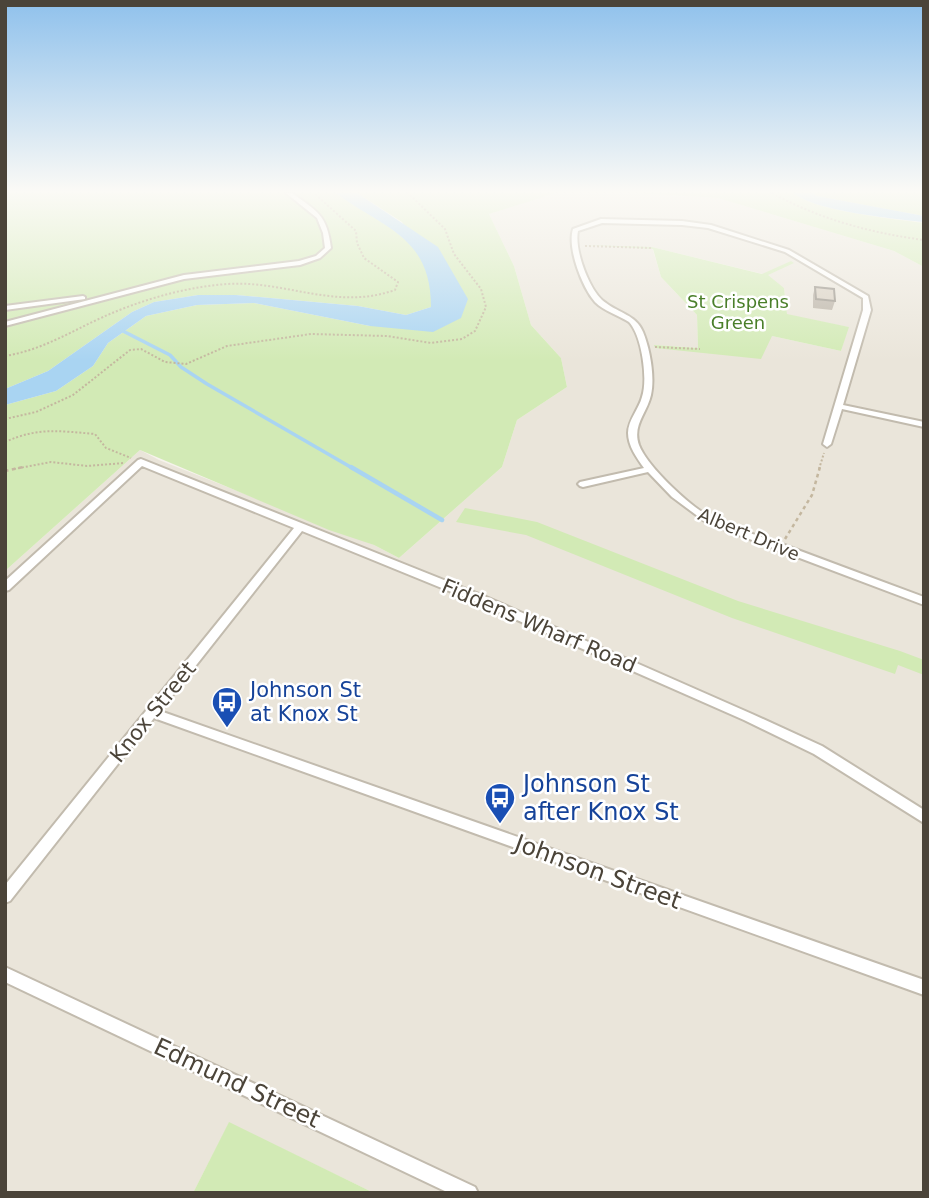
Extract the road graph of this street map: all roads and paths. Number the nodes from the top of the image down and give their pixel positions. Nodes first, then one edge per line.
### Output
1 (327, 249) edge
2 (357, 249) edge
3 (452, 249) edge
4 (576, 249) edge
5 (781, 249) edge
6 (117, 294) junction
7 (5, 308) edge
8 (5, 324) edge
9 (642, 346) junction
10 (700, 349) dead end
11 (5, 356) edge
12 (838, 406) junction
13 (5, 419) edge
14 (924, 425) edge
15 (5, 442) edge
16 (827, 443) joint
17 (141, 462) junction
18 (651, 469) junction
19 (5, 471) edge
20 (583, 484) dead end
21 (300, 527) junction
22 (780, 548) junction
23 (5, 587) edge
24 (924, 601) edge
25 (153, 713) junction
26 (924, 817) edge
27 (5, 896) edge
28 (5, 974) edge
29 (924, 988) edge
30 (469, 1193) edge

1 - 6 street
2 - 11 path
3 - 13 path
4 - 9 street, Albert Drive
5 - 12 street
6 - 7 street
6 - 8 street
9 - 10 path
9 - 18 street, Albert Drive
12 - 14 street
12 - 16 street
15 - 17 path
16 - 22 path
17 - 19 path
17 - 21 street, Fiddens Wharf Road
17 - 23 street
18 - 20 street
18 - 22 street, Albert Drive
21 - 25 street, Knox Street
21 - 26 street, Fiddens Wharf Road
22 - 24 street, Albert Drive
25 - 27 street, Knox Street
25 - 29 street, Johnson Street
28 - 30 street, Edmund Street

